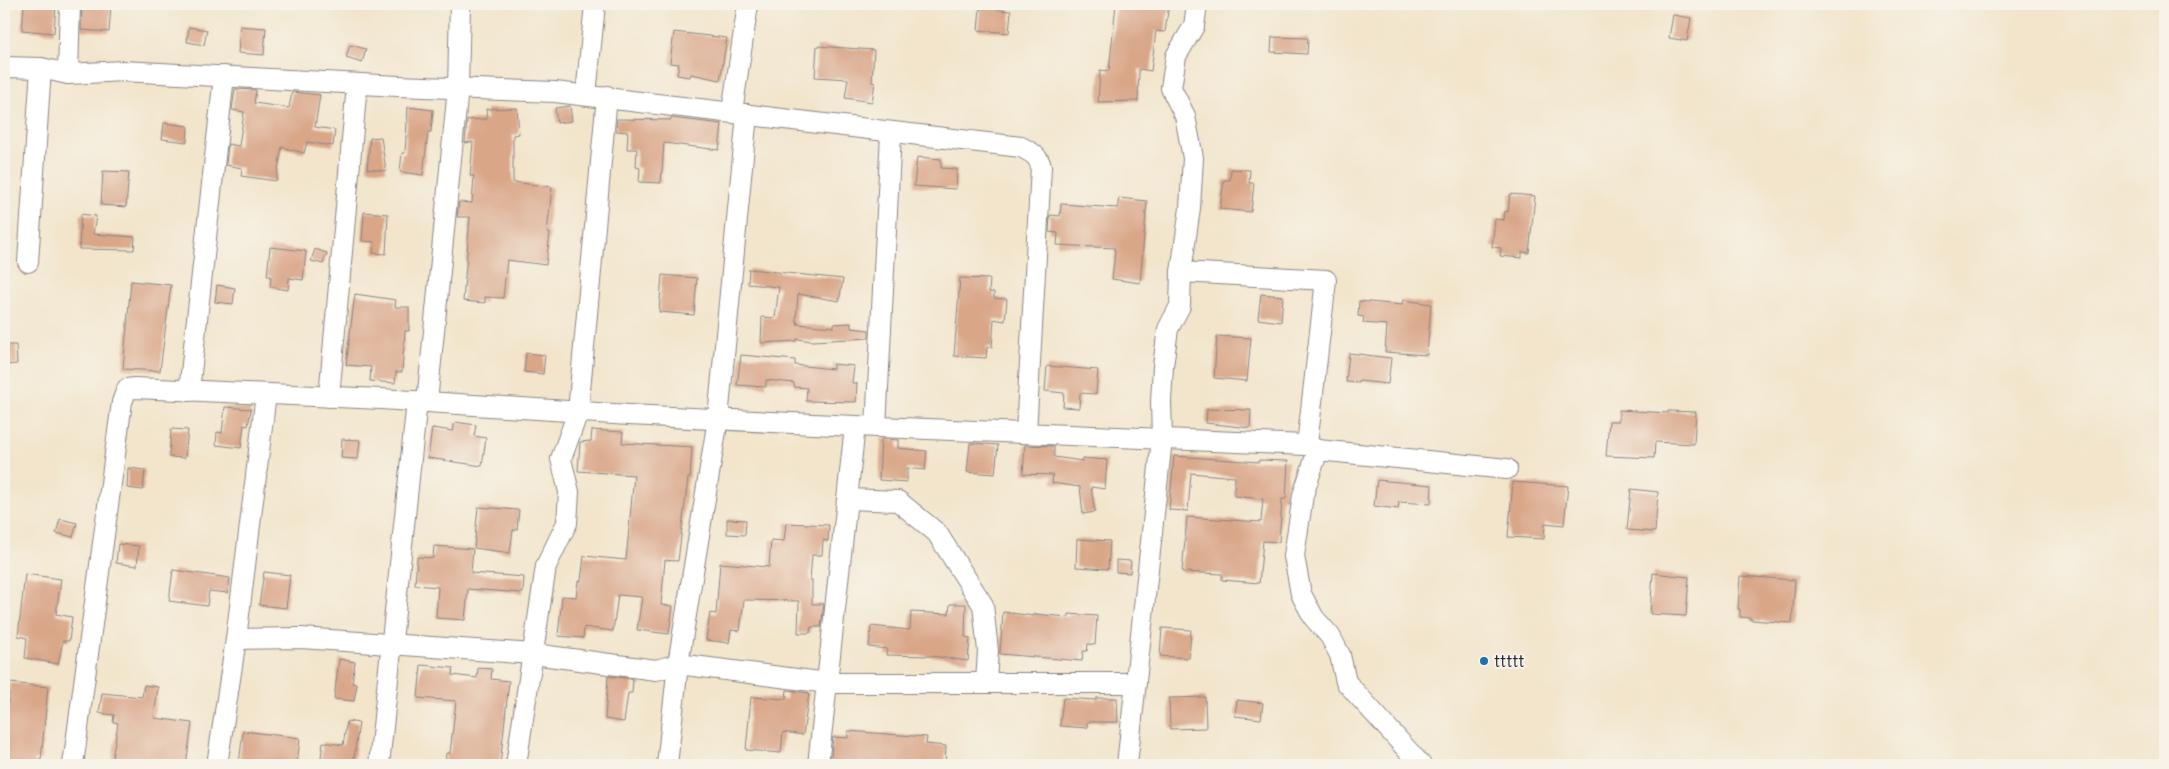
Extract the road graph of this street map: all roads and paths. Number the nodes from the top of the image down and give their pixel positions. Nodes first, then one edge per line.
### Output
1 (70, 4) edge
2 (460, 4) edge
3 (595, 4) edge
4 (748, 4) edge
5 (1197, 4) edge
6 (4, 67) edge
7 (41, 68) junction
8 (68, 74) junction
9 (224, 76) junction
10 (357, 84) junction
11 (458, 88) junction
12 (586, 95) junction
13 (607, 96) junction
14 (740, 113) junction
15 (891, 133) junction
16 (28, 262) dead end
17 (1182, 272) junction
18 (189, 391) junction
19 (266, 394) junction
20 (329, 397) junction
21 (422, 402) junction
22 (578, 412) junction
23 (718, 420) junction
24 (855, 426) junction
25 (876, 427) junction
26 (1026, 433) junction
27 (1162, 439) junction
28 (1312, 448) junction
29 (1507, 469) dead end
30 (848, 499) junction
31 (236, 639) junction
32 (392, 645) junction
33 (533, 654) junction
34 (678, 664) junction
35 (828, 683) junction
36 (986, 683) junction
37 (1136, 683) junction
38 (73, 765) edge
39 (217, 765) edge
40 (379, 765) edge
41 (516, 765) edge
42 (667, 765) edge
43 (818, 765) edge
44 (1126, 765) edge
45 (1421, 765) edge

1 - 8 street
2 - 11 street
3 - 12 street
4 - 14 street
5 - 17 street
6 - 7 street
7 - 8 street
7 - 16 street
8 - 9 street
9 - 10 street
9 - 18 street
10 - 11 street
10 - 20 street
11 - 12 street
11 - 21 street
12 - 13 street
13 - 14 street
13 - 22 street
14 - 15 street
14 - 23 street
15 - 25 street
15 - 26 street
17 - 27 street
17 - 28 street
18 - 19 street
18 - 38 street
19 - 20 street
19 - 31 street
20 - 21 street
21 - 22 street
21 - 32 street
22 - 23 street
22 - 33 street
23 - 24 street
23 - 34 street
24 - 25 street
24 - 30 street
25 - 26 street
26 - 27 street
27 - 28 street
27 - 37 street
28 - 29 street
28 - 45 street
30 - 35 street
30 - 36 street
31 - 32 street
31 - 39 street
32 - 33 street
32 - 40 street
33 - 34 street
33 - 41 street
34 - 35 street
34 - 42 street
35 - 36 street
35 - 43 street
36 - 37 street
37 - 44 street

